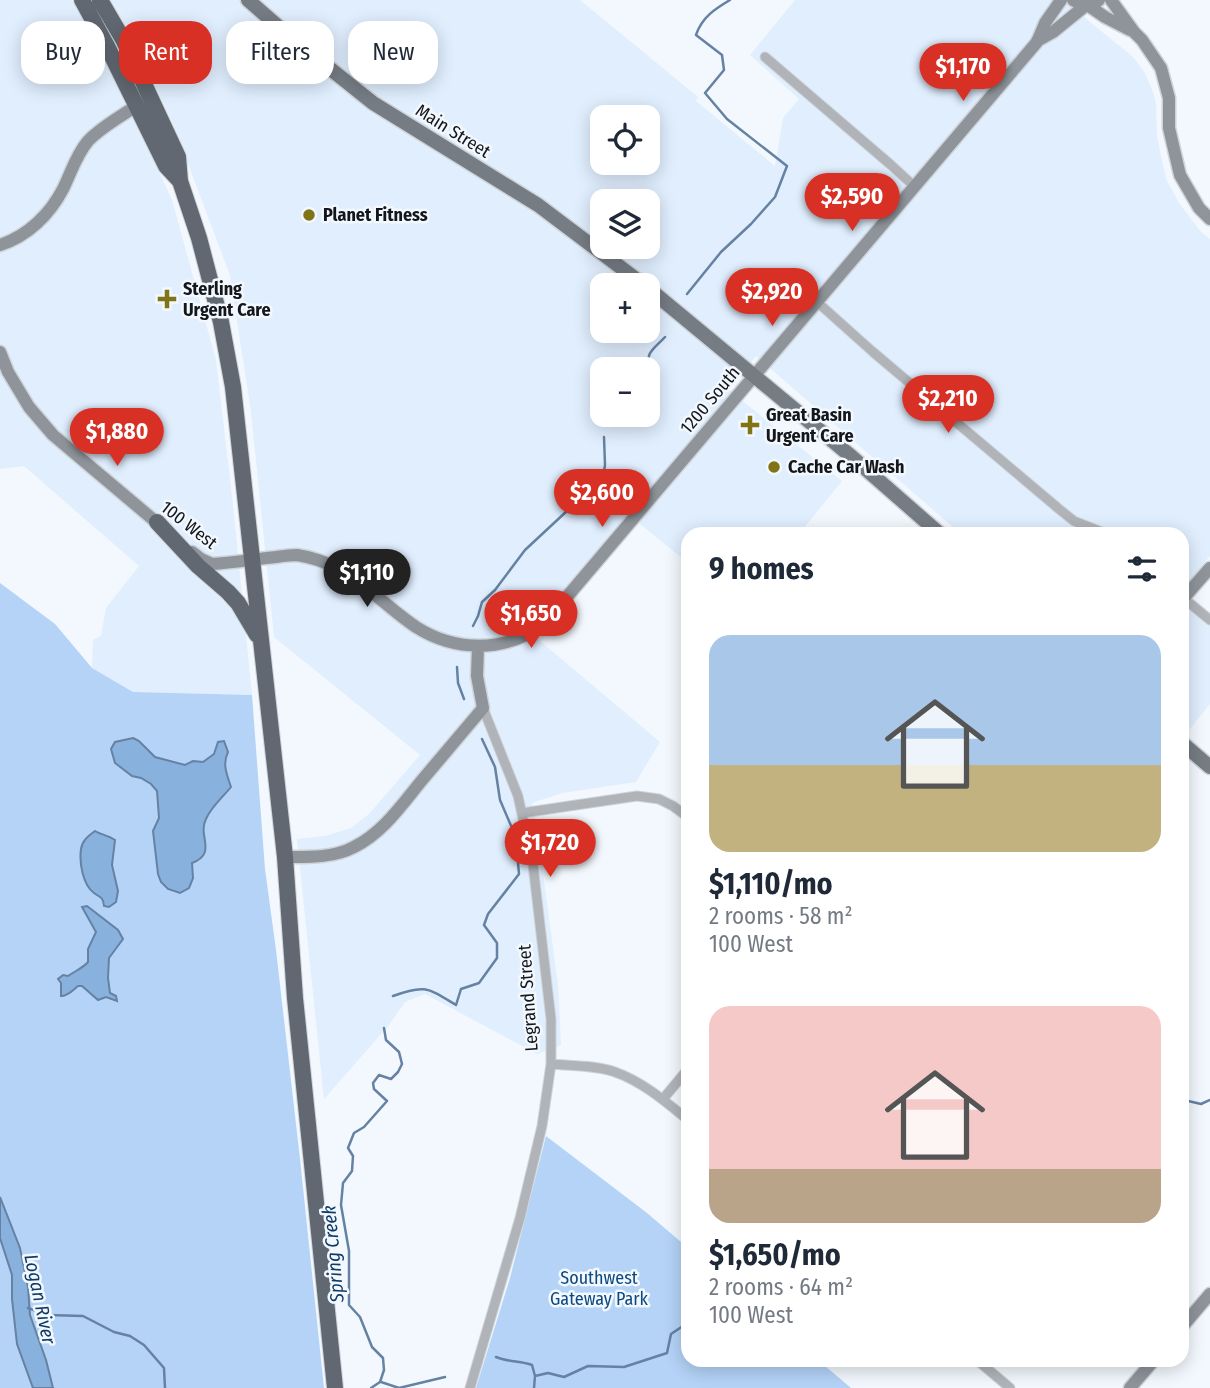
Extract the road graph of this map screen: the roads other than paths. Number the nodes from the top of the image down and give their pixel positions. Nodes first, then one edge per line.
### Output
1 (82, 0) edge
2 (100, 0) edge
3 (248, 0) edge
4 (1061, 0) edge
5 (1111, 0) edge
6 (1087, 3) edge
7 (1133, 32) junction
8 (1037, 42) junction
9 (765, 57) dead end
10 (136, 106) junction
11 (180, 181) junction
12 (914, 186) junction
13 (1210, 219) edge
14 (0, 245) edge
15 (628, 273) edge
16 (660, 298) edge
17 (816, 302) junction
18 (0, 352) edge
19 (754, 375) junction
20 (157, 522) junction
21 (932, 527) edge
22 (1089, 527) edge
23 (251, 560) junction
24 (1210, 568) edge
25 (1189, 590) edge
26 (1189, 604) edge
27 (560, 605) joint
28 (1210, 620) edge
29 (261, 642) junction
30 (478, 647) junction
31 (483, 708) junction
32 (1189, 749) edge
33 (1210, 767) edge
34 (681, 812) edge
35 (522, 813) junction
36 (285, 857) junction
37 (551, 1064) junction
38 (681, 1077) edge
39 (663, 1099) junction
40 (681, 1114) edge
41 (1210, 1294) edge
42 (1189, 1319) edge
43 (985, 1367) edge
44 (1148, 1367) edge
45 (335, 1388) edge
46 (470, 1388) edge
47 (1010, 1388) edge
48 (1130, 1388) edge

1 - 10 highway
2 - 11 highway
3 - 15 main road, Main Street
4 - 8 street
5 - 7 street
6 - 7 street
6 - 8 street
7 - 13 street
8 - 12 street, 1200 South
9 - 12 street
10 - 11 highway
10 - 14 street
11 - 23 highway
12 - 17 street, 1200 South
16 - 19 main road, Main Street
17 - 19 street, 1200 South
17 - 22 street
18 - 20 street, 100 West
19 - 21 main road, Main Street
19 - 27 street, 1200 South
20 - 23 street, 100 West
20 - 29 highway
23 - 29 highway
23 - 30 street, 100 West
24 - 25 street
26 - 28 street
27 - 30 street, 100 West
29 - 36 highway
30 - 31 street, Legrand Street
31 - 35 street, Legrand Street
31 - 36 street
32 - 33 main road
34 - 35 street
35 - 37 street, Legrand Street
36 - 45 highway
37 - 39 street
37 - 46 street, Legrand Street
38 - 39 street
39 - 40 street
41 - 42 street
43 - 47 street
44 - 48 street

